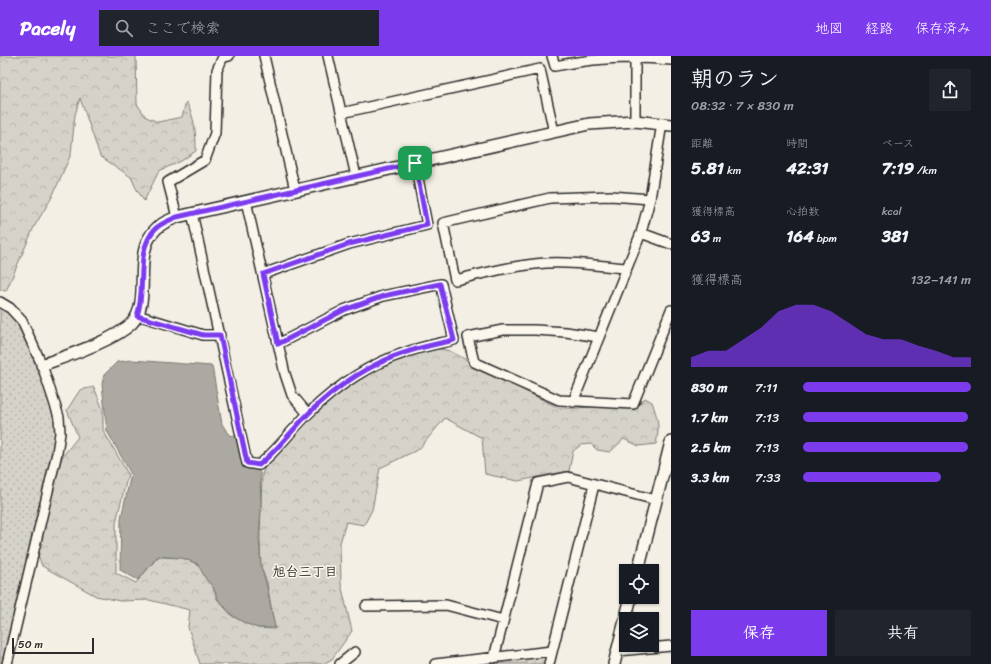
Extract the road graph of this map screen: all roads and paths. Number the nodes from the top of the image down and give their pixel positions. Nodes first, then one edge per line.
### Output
1 (229, 56) edge
2 (264, 56) edge
3 (330, 56) edge
4 (552, 56) edge
5 (635, 57) edge
6 (671, 60) edge
7 (342, 113) junction
8 (635, 121) junction
9 (666, 124) edge
10 (554, 132) junction
11 (415, 163) junction
12 (356, 176) junction
13 (294, 190) junction
14 (650, 200) junction
15 (246, 201) junction
16 (192, 213) junction
17 (177, 217) junction
18 (641, 233) junction
19 (671, 244) edge
20 (627, 268) junction
21 (263, 274) junction
22 (0, 302) edge
23 (671, 310) edge
24 (137, 316) junction
25 (220, 335) junction
26 (599, 337) junction
27 (278, 344) junction
28 (42, 365) junction
29 (573, 402) junction
30 (308, 414) junction
31 (671, 442) edge
32 (594, 485) junction
33 (656, 500) junction
34 (640, 564) edge
35 (629, 604) edge
36 (366, 606) dead end
37 (503, 620) junction
38 (671, 646) edge
39 (552, 651) junction
40 (618, 651) junction
41 (355, 652) dead end
42 (494, 658) junction
43 (7, 664) edge
44 (340, 664) edge
45 (434, 664) edge
46 (549, 664) edge
47 (614, 664) edge

1 - 17 street
2 - 13 street
3 - 7 street
4 - 5 street
5 - 6 street
5 - 8 street
7 - 10 street
7 - 12 street
8 - 9 street
8 - 10 street
9 - 14 street
10 - 11 street
11 - 12 street
11 - 21 street
12 - 13 street
13 - 15 street
14 - 18 street
14 - 20 street
15 - 16 street
15 - 21 street
16 - 17 street
16 - 25 street
17 - 24 street
18 - 19 street
18 - 20 street
20 - 26 street
21 - 27 street
22 - 28 street
23 - 29 street
24 - 25 street
24 - 28 street
25 - 30 street
26 - 29 street
26 - 29 street
27 - 30 street
27 - 30 street
28 - 43 street
31 - 33 street
32 - 33 street
32 - 37 street
32 - 39 street
33 - 34 street
35 - 40 street
36 - 37 street
37 - 42 street
38 - 40 street
39 - 42 street
39 - 46 street
40 - 47 street
41 - 44 street
42 - 45 street

